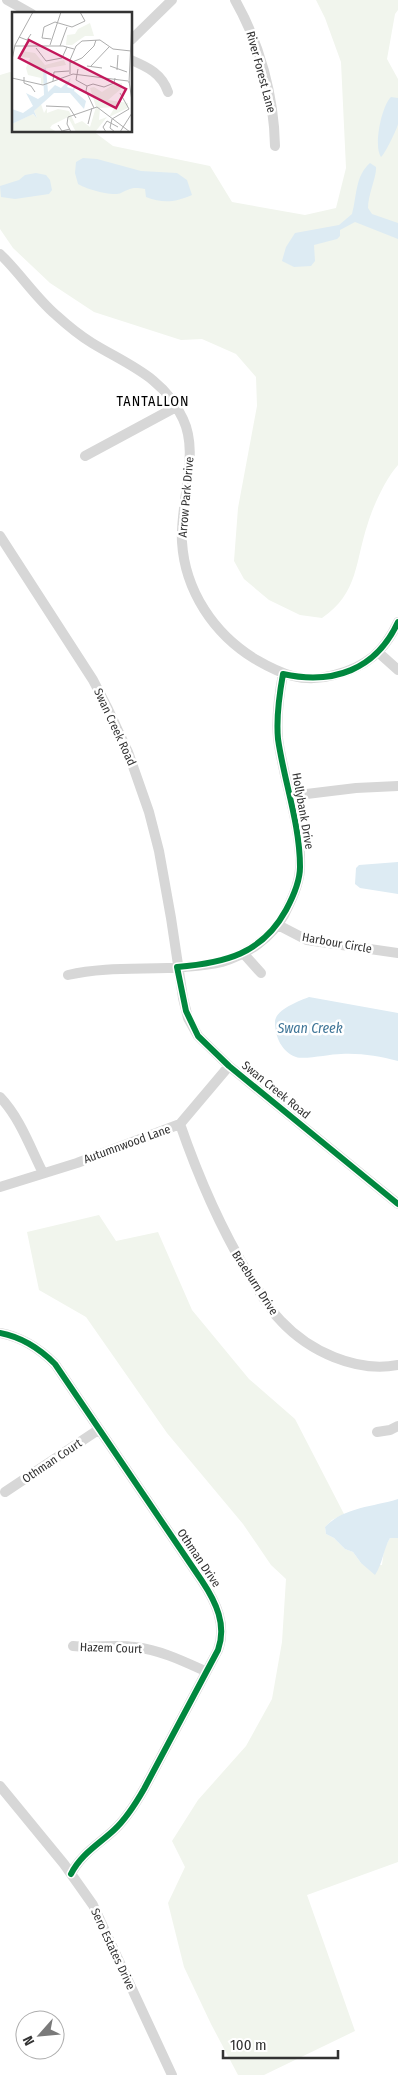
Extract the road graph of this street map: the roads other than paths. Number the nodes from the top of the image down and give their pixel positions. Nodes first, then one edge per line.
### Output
1 (7, 0) edge
2 (172, 0) edge
3 (235, 0) edge
4 (28, 12) edge
5 (132, 39) edge
6 (132, 60) edge
7 (168, 92) dead end
8 (275, 146) dead end
9 (0, 254) edge
10 (176, 407) junction
11 (85, 456) dead end
12 (0, 536) edge
13 (398, 622) edge
14 (394, 643) edge
15 (379, 653) junction
16 (398, 670) edge
17 (282, 674) junction
18 (398, 786) edge
19 (290, 796) junction
20 (278, 926) junction
21 (243, 952) junction
22 (398, 953) edge
23 (178, 967) junction
24 (261, 973) dead end
25 (68, 975) dead end
26 (229, 1066) junction
27 (0, 1098) edge
28 (180, 1124) junction
29 (43, 1173) junction
30 (0, 1186) edge
31 (398, 1204) edge
32 (0, 1333) edge
33 (398, 1365) edge
34 (398, 1426) edge
35 (98, 1430) junction
36 (377, 1432) dead end
37 (5, 1492) dead end
38 (73, 1646) dead end
39 (206, 1671) junction
40 (0, 1786) edge
41 (71, 1874) junction
42 (172, 2075) edge

1 - 4 street
2 - 5 street
3 - 8 street, River Forest Lane
6 - 7 street
9 - 10 street, Arrow Park Drive
10 - 11 street
10 - 17 street, Arrow Park Drive
12 - 23 street, Swan Creek Road
13 - 14 street, Arrow Park Drive
14 - 15 street, Arrow Park Drive
15 - 16 street
15 - 17 street, Arrow Park Drive
17 - 19 street, Hollybank Drive
18 - 19 street
19 - 20 street, Hollybank Drive
20 - 21 street, Hollybank Drive
20 - 22 street, Harbour Circle
21 - 23 street, Hollybank Drive
21 - 24 street
23 - 25 street, Hollybank Drive
23 - 26 street, Swan Creek Road
26 - 28 street, Autumnwood Lane
26 - 31 street, Swan Creek Road
27 - 29 street
28 - 29 street, Autumnwood Lane
28 - 33 street, Braeburn Drive
29 - 30 street, Autumnwood Lane
32 - 35 street, Othman Drive
34 - 36 street
35 - 37 street, Othman Court
35 - 39 street, Othman Drive
38 - 39 street, Hazem Court
39 - 41 street, Othman Drive
40 - 41 street, Sero Estates Drive
41 - 42 street, Sero Estates Drive

